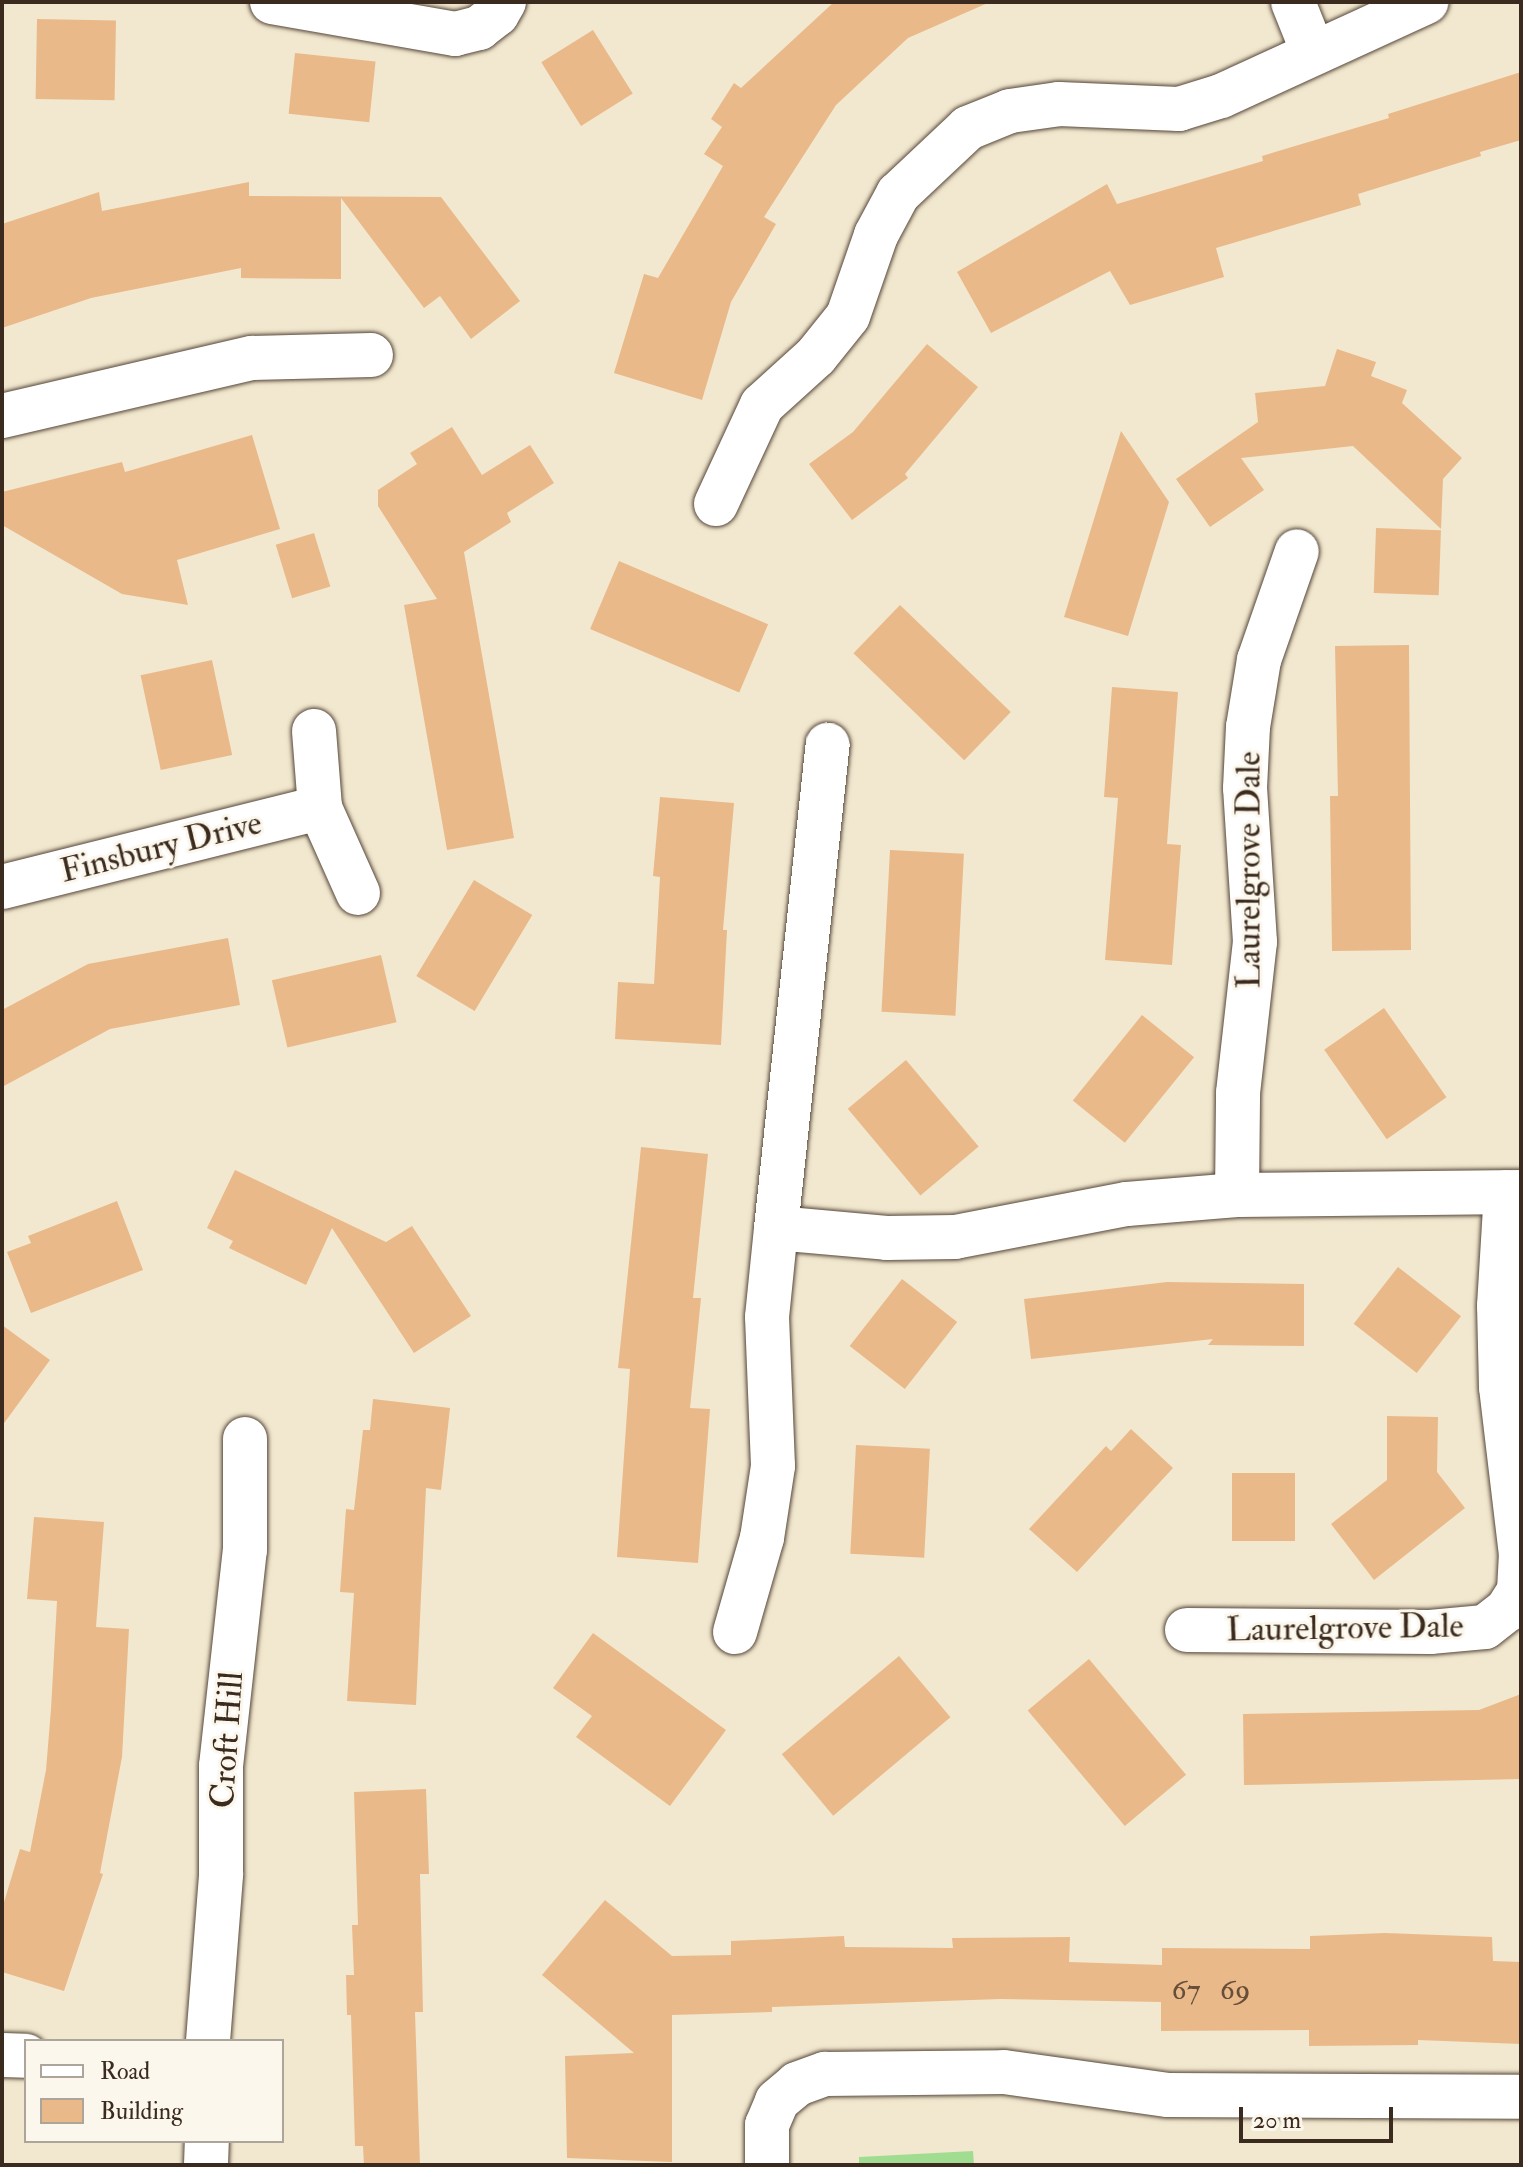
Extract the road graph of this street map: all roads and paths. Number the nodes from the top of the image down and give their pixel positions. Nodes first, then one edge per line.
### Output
1 (272, 2) edge
2 (504, 2) edge
3 (1293, 2) edge
4 (1426, 2) edge
5 (1313, 52) junction
6 (371, 355) dead end
7 (2, 416) edge
8 (716, 504) dead end
9 (1297, 551) dead end
10 (314, 731) dead end
11 (828, 745) dead end
12 (320, 808) junction
13 (2, 887) edge
14 (358, 893) dead end
15 (1514, 1192) edge
16 (1237, 1195) junction
17 (776, 1228) junction
18 (245, 1439) dead end
19 (1187, 1630) dead end
20 (735, 1632) dead end
21 (208, 2039) edge
22 (2, 2055) edge
23 (24, 2056) edge
24 (1521, 2097) edge
25 (207, 2143) edge
26 (206, 2165) edge
27 (767, 2165) edge

1 - 2 street
3 - 5 street
4 - 5 street
5 - 8 street
6 - 7 street
9 - 16 street, Laurelgrove Dale
10 - 12 street
11 - 17 street
12 - 13 street, Finsbury Drive
12 - 14 street
15 - 16 street, Laurelgrove Dale
15 - 19 street, Laurelgrove Dale
16 - 17 street, Laurelgrove Dale
17 - 20 street
18 - 21 street, Croft Hill
22 - 23 street
24 - 27 street
25 - 26 street

